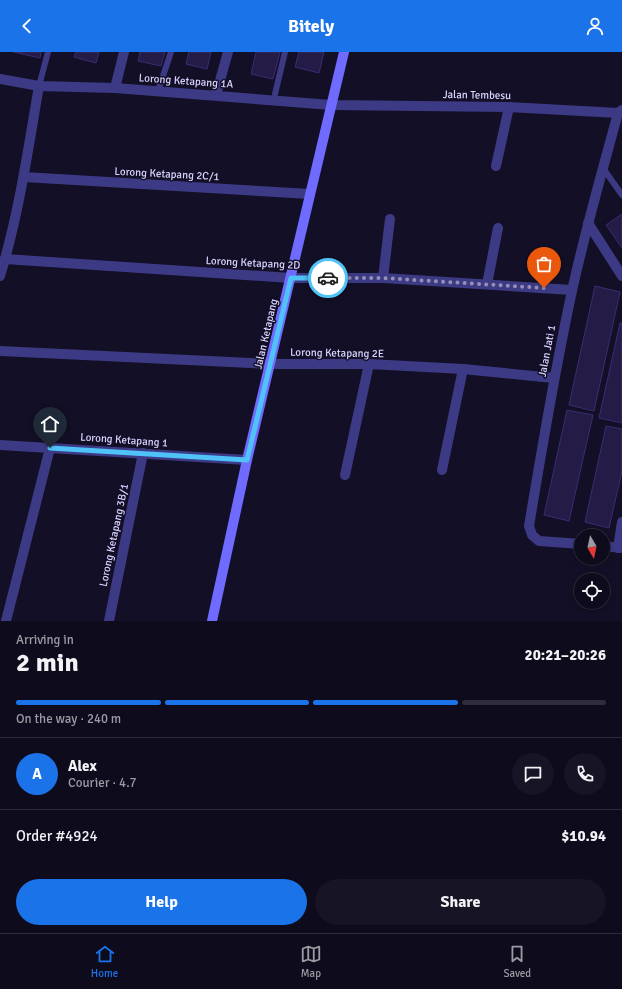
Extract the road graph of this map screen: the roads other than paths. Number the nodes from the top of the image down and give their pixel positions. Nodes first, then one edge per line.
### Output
1 (48, 52) edge
2 (124, 52) edge
3 (171, 52) edge
4 (228, 52) edge
5 (285, 52) edge
6 (344, 52) edge
7 (0, 80) edge
8 (39, 86) junction
9 (115, 88) junction
10 (158, 91) junction
11 (275, 94) dead end
12 (216, 95) junction
13 (331, 105) junction
14 (509, 107) junction
15 (621, 113) edge
16 (496, 166) dead end
17 (603, 168) junction
18 (24, 177) junction
19 (310, 194) junction
20 (622, 195) edge
21 (390, 219) dead end
22 (588, 222) junction
23 (498, 228) dead end
24 (5, 259) junction
25 (0, 276) edge
26 (622, 276) edge
27 (291, 278) junction
28 (383, 278) junction
29 (487, 284) junction
30 (572, 290) junction
31 (0, 351) edge
32 (271, 364) junction
33 (369, 364) junction
34 (463, 369) junction
35 (554, 378) junction
36 (0, 444) edge
37 (50, 448) junction
38 (143, 454) junction
39 (247, 460) junction
40 (442, 470) dead end
41 (345, 475) dead end
42 (622, 522) edge
43 (574, 544) edge
44 (610, 547) edge
45 (620, 548) edge
46 (6, 621) edge
47 (108, 621) edge
48 (212, 621) edge

1 - 8 lane
2 - 9 street
3 - 10 lane
4 - 12 street
5 - 11 lane
6 - 13 street, Jalan Ketapang
7 - 8 street, Lorong Ketapang 1A
8 - 9 street, Lorong Ketapang 1A
8 - 18 street
9 - 10 street, Lorong Ketapang 1A
10 - 12 street, Lorong Ketapang 1A
12 - 13 street, Lorong Ketapang 1A
13 - 14 street, Jalan Tembesu
13 - 19 street, Jalan Ketapang
14 - 15 street, Jalan Tembesu
14 - 16 street
15 - 17 street, Jalan Jati 1
17 - 20 lane
17 - 22 street, Jalan Jati 1
18 - 19 street, Lorong Ketapang 2C/1
18 - 24 street
19 - 27 street, Jalan Ketapang
21 - 28 street
22 - 26 street
22 - 30 street, Jalan Jati 1
23 - 29 street
24 - 25 street
24 - 27 street, Lorong Ketapang 2D
27 - 28 street, Lorong Ketapang 2D
27 - 32 street, Jalan Ketapang
28 - 29 street, Lorong Ketapang 2D
29 - 30 street, Lorong Ketapang 2D
30 - 35 street, Jalan Jati 1
31 - 32 street, Lorong Ketapang 2E
32 - 33 street, Lorong Ketapang 2E
32 - 39 street, Jalan Ketapang
33 - 34 street, Lorong Ketapang 2E
33 - 41 street
34 - 35 street, Lorong Ketapang 2E
34 - 40 street
35 - 43 street, Jalan Jati 1
36 - 37 street, Lorong Ketapang 1
37 - 38 street, Lorong Ketapang 1
37 - 46 street
38 - 39 street, Lorong Ketapang 1
38 - 47 street, Lorong Ketapang 3B/1
39 - 48 street, Jalan Ketapang
42 - 45 street
44 - 45 street

